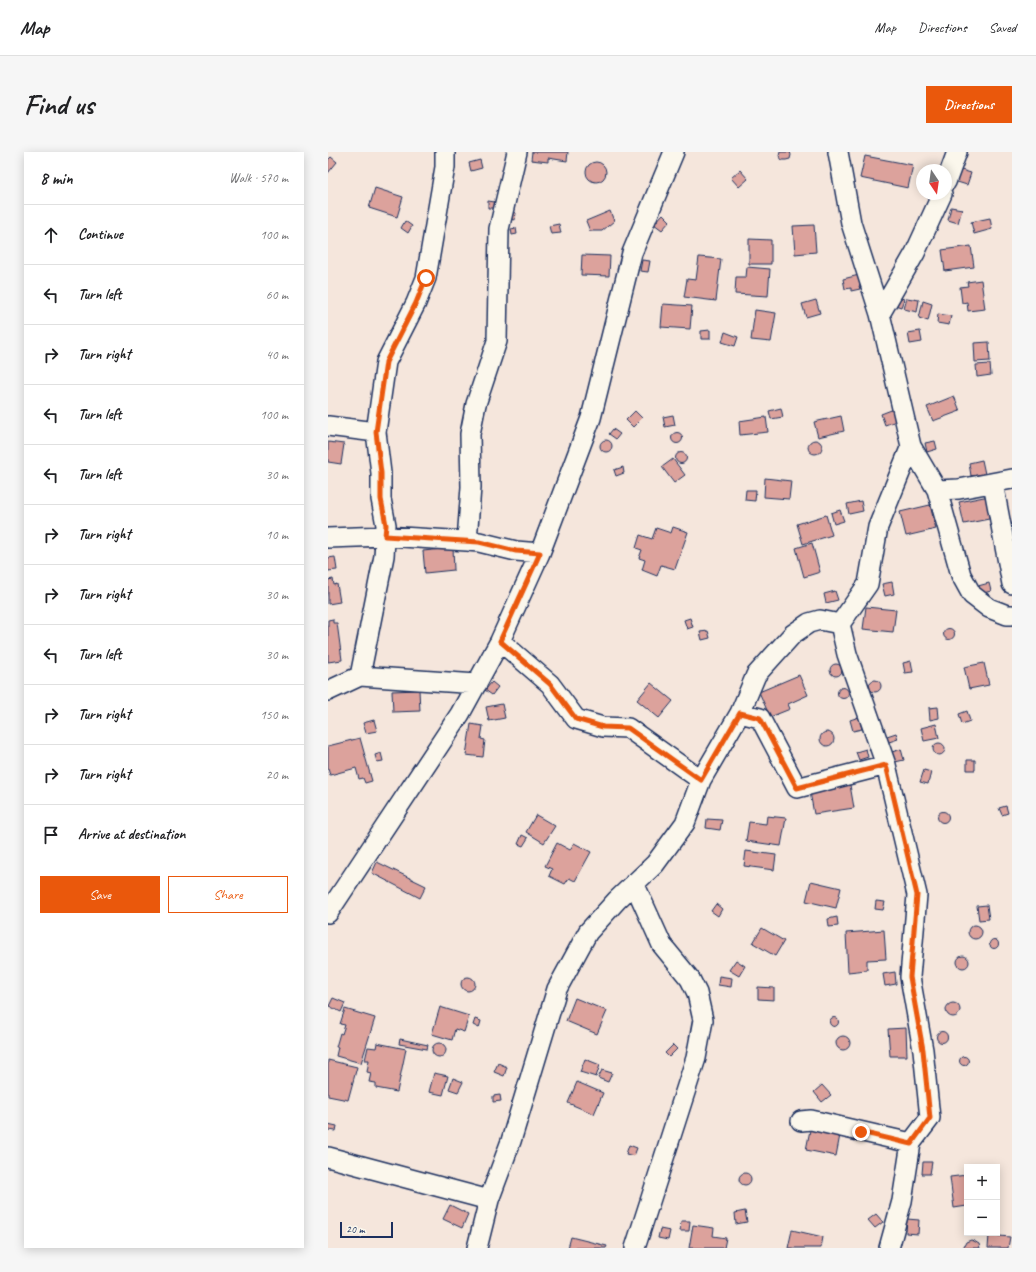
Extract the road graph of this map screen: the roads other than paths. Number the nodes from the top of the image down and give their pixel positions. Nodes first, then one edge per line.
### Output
1 (445, 152) edge
2 (517, 152) edge
3 (674, 152) edge
4 (838, 152) edge
5 (957, 152) edge
6 (952, 166) edge
7 (939, 200) edge
8 (880, 314) junction
9 (328, 426) edge
10 (376, 432) junction
11 (911, 446) junction
12 (1012, 479) edge
13 (993, 483) junction
14 (937, 490) junction
15 (385, 536) junction
16 (328, 538) edge
17 (467, 541) junction
18 (540, 553) junction
19 (1012, 584) edge
20 (1012, 615) edge
21 (840, 624) junction
22 (500, 641) junction
23 (360, 676) junction
24 (477, 684) junction
25 (328, 691) edge
26 (740, 713) junction
27 (886, 765) junction
28 (701, 780) junction
29 (634, 883) junction
30 (328, 913) edge
31 (801, 1121) dead end
32 (911, 1144) junction
33 (328, 1156) edge
34 (489, 1200) junction
35 (477, 1248) edge
36 (635, 1248) edge
37 (889, 1248) edge

1 - 10 street
2 - 17 street
3 - 18 street
4 - 8 street
5 - 6 street
7 - 8 street
8 - 11 street
9 - 10 street
10 - 15 street
11 - 14 street
11 - 21 street
12 - 13 street
13 - 14 street
13 - 19 street
14 - 20 street
15 - 16 street
15 - 17 street
15 - 23 street
17 - 18 street
18 - 22 street
21 - 26 street
21 - 27 street
22 - 24 street
22 - 28 street
23 - 24 street
23 - 25 street
24 - 30 street
26 - 27 street
26 - 28 street
27 - 32 street
28 - 29 street
29 - 34 street
29 - 36 street
31 - 32 street
32 - 37 street
33 - 34 street
34 - 35 street

